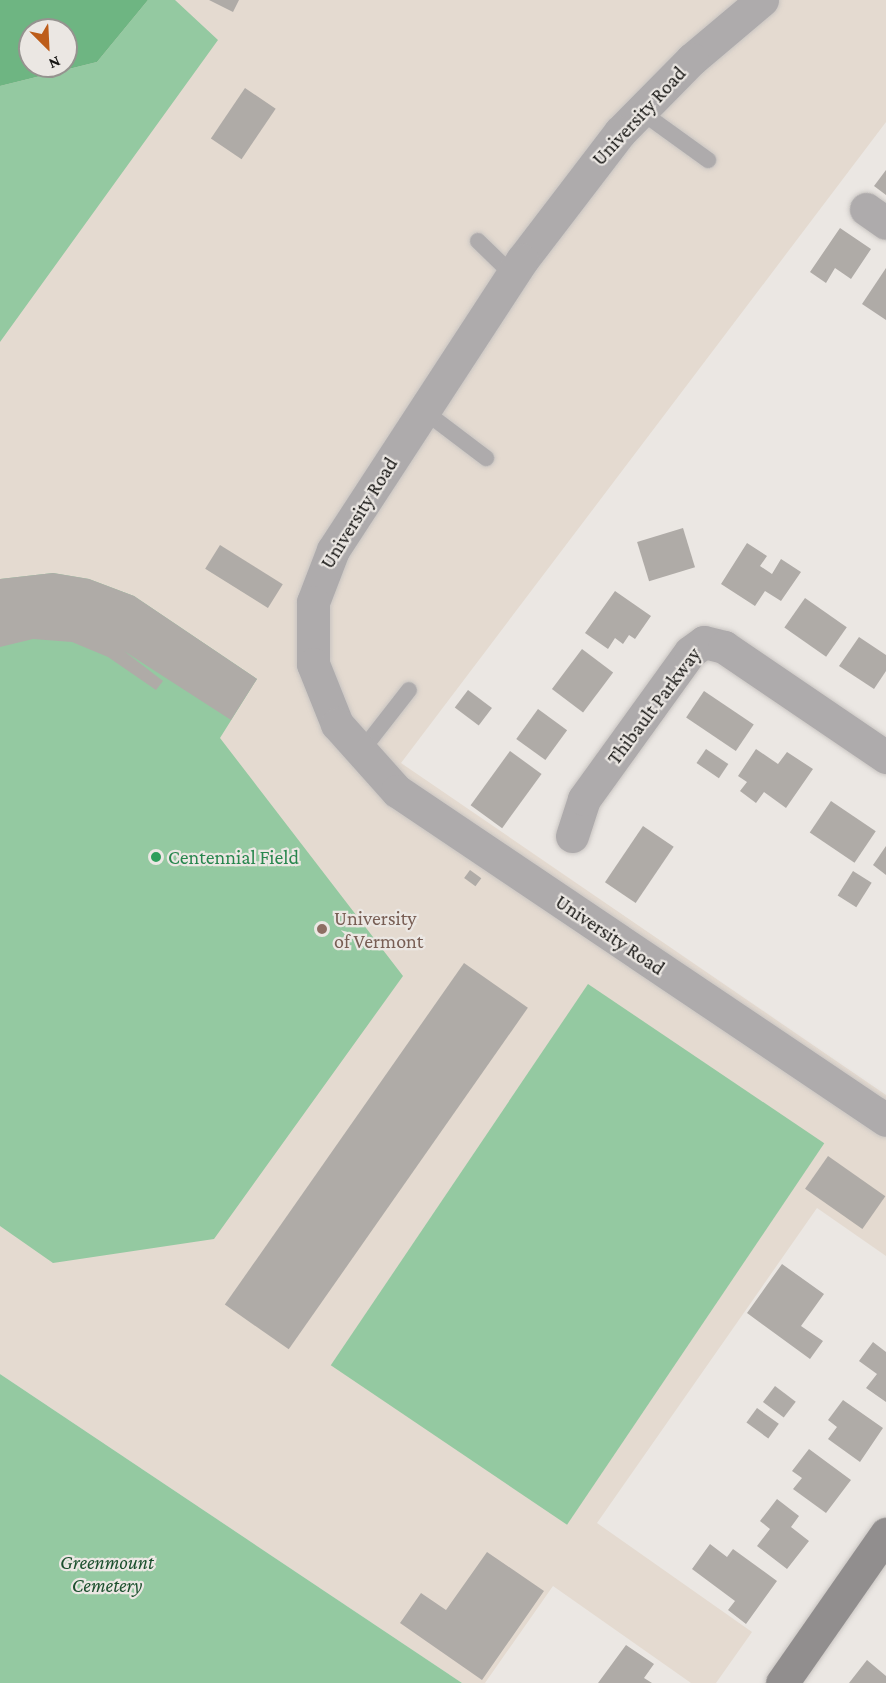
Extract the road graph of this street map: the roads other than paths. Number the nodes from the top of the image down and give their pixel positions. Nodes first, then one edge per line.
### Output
1 (762, 0) edge
2 (640, 111) junction
3 (708, 160) dead end
4 (478, 241) dead end
5 (513, 274) junction
6 (424, 411) junction
7 (486, 458) dead end
8 (409, 690) dead end
9 (359, 754) junction
10 (886, 757) edge
11 (572, 836) dead end
12 (886, 1120) edge
13 (886, 1534) edge
14 (782, 1683) edge

1 - 2 street, University Road
2 - 3 lane
2 - 5 street, University Road
4 - 5 lane
5 - 6 street, University Road
6 - 7 lane
6 - 9 street, University Road
8 - 9 lane
9 - 12 street, University Road
10 - 11 street, Thibault Parkway
13 - 14 main road

